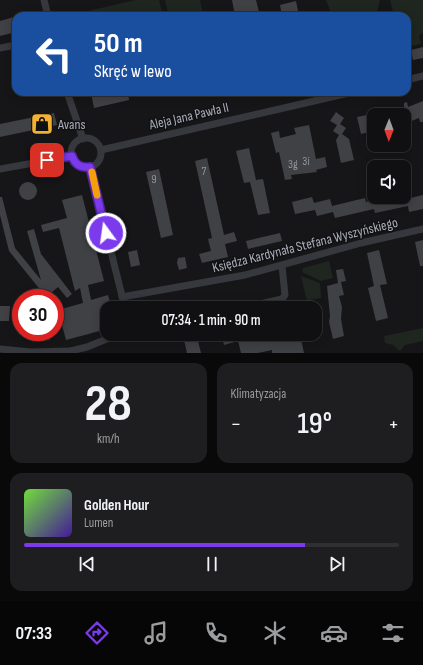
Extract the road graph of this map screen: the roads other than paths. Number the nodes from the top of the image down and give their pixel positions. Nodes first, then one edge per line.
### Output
1 (44, 0) edge
2 (47, 12) edge
3 (12, 46) edge
4 (0, 48) edge
5 (423, 76) edge
6 (411, 79) edge
7 (68, 96) edge
8 (336, 96) edge
9 (82, 139) junction
10 (101, 150) junction
11 (72, 156) junction
12 (90, 167) junction
13 (0, 169) edge
14 (423, 230) edge
15 (282, 266) junction
16 (122, 297) junction
17 (123, 301) edge
18 (273, 301) edge
19 (100, 341) edge
20 (0, 349) edge
21 (71, 352) edge

1 - 2 street
3 - 4 street
5 - 6 street
7 - 9 street
8 - 10 street, Aleja Jana Pawła II
9 - 10 street
9 - 11 street
10 - 12 street
11 - 12 street
11 - 13 street
12 - 16 street
14 - 15 street, Księdza Kardynała Stefana Wyszyńskiego
15 - 16 street, Księdza Kardynała Stefana Wyszyńskiego
15 - 18 street
16 - 17 street
19 - 21 street
20 - 21 street

